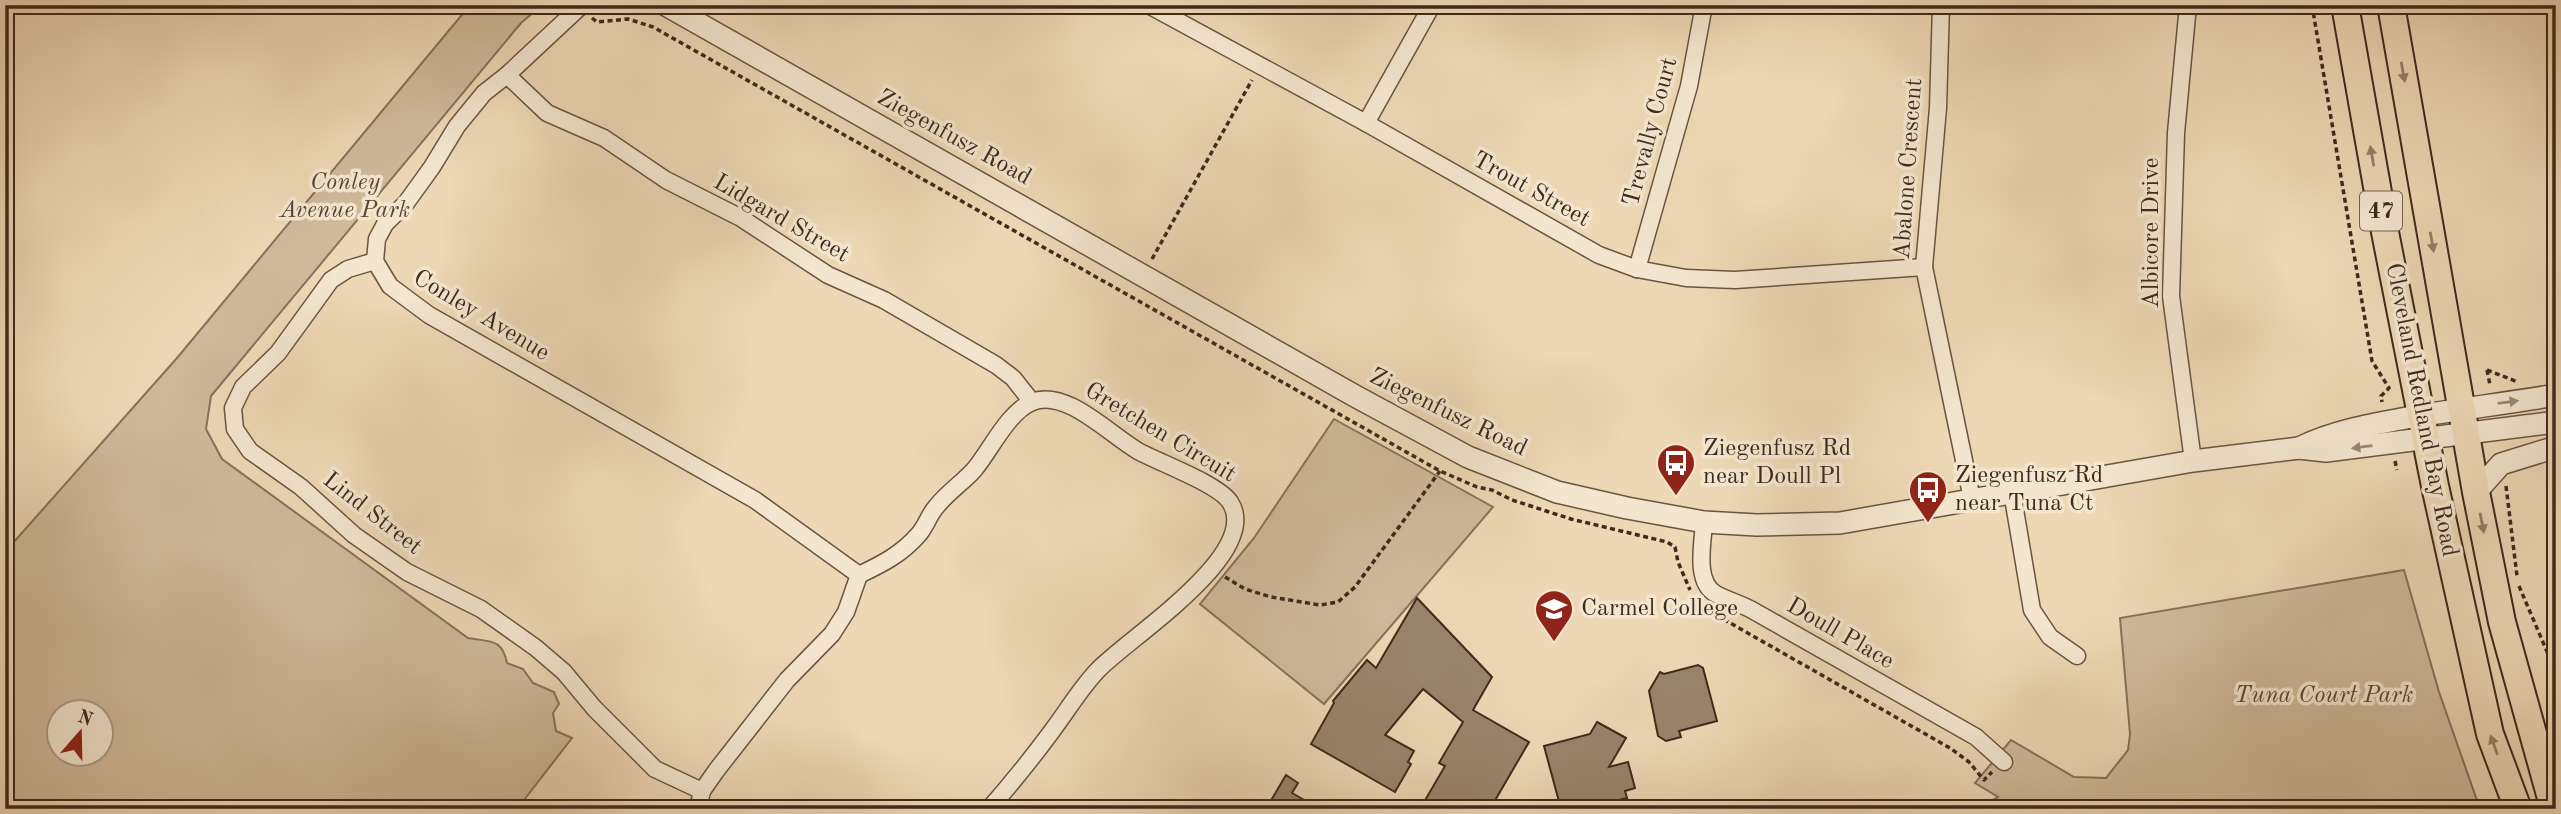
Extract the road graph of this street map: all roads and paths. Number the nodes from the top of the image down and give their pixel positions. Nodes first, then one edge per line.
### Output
1 (582, 5) edge
2 (666, 5) edge
3 (1432, 5) edge
4 (1704, 5) edge
5 (1941, 5) edge
6 (2188, 5) edge
7 (2312, 5) edge
8 (2345, 5) edge
9 (2391, 5) edge
10 (1152, 7) dead end
11 (1260, 66) junction
12 (507, 75) junction
13 (1366, 123) junction
14 (376, 261) junction
15 (1924, 267) junction
16 (1637, 269) junction
17 (1143, 275) junction
18 (2487, 370) dead end
19 (2519, 382) dead end
20 (2556, 395) edge
21 (1032, 402) junction
22 (2462, 420) junction
23 (2387, 422) junction
24 (2556, 422) edge
25 (2424, 427) junction
26 (2392, 444) junction
27 (2556, 447) edge
28 (2298, 448) junction
29 (2193, 461) junction
30 (2397, 470) dead end
31 (1440, 471) dead end
32 (2505, 484) dead end
33 (2012, 492) junction
34 (2476, 492) junction
35 (1972, 499) junction
36 (1704, 522) junction
37 (1212, 569) junction
38 (859, 575) junction
39 (2077, 656) dead end
40 (2556, 679) edge
41 (2004, 762) dead end
42 (702, 791) junction
43 (698, 809) edge
44 (989, 809) edge
45 (2518, 809) edge
46 (2554, 809) edge

1 - 12 street
2 - 17 street, Ziegenfusz Road
3 - 13 street
4 - 16 street, Trevally Court
5 - 15 street, Abalone Crescent
6 - 29 street, Albicore Drive
7 - 23 path
25 -> 8 highway, Cleveland Redland Bay Road / 47
9 -> 22 highway, Cleveland Redland Bay Road / 47
10 - 11 street, Trout Street
11 - 13 street, Trout Street
11 - 17 path
12 - 14 street
12 - 21 street, Lidgard Street
13 - 16 street, Trout Street
14 - 38 street, Conley Avenue
14 - 42 street, Lind Street
15 - 16 street, Trout Street
15 - 35 street, Abalone Crescent
17 - 36 street, Ziegenfusz Road
18 - 19 path
22 -> 20 street
21 - 37 street, Gretchen Circuit
21 - 38 street
22 - 24 street
22 - 25 street, Ziegenfusz Road
22 - 34 highway, Cleveland Redland Bay Road / 47
23 - 25 street, Ziegenfusz Road
23 - 28 street, Ziegenfusz Road
25 - 26 street, Ziegenfusz Road
45 -> 25 highway, Cleveland Redland Bay Road / 47
26 -> 28 street, Ziegenfusz Road
26 - 30 path
27 - 34 street
28 - 29 street, Ziegenfusz Road
29 - 33 street, Ziegenfusz Road
31 - 37 path
32 - 40 path
33 - 35 street, Ziegenfusz Road
33 - 39 street
34 -> 46 highway, Cleveland Redland Bay Road / 47
35 - 36 street, Ziegenfusz Road
36 - 41 street, Doull Place
37 - 44 street, Gretchen Circuit
38 - 42 street
42 - 43 street

